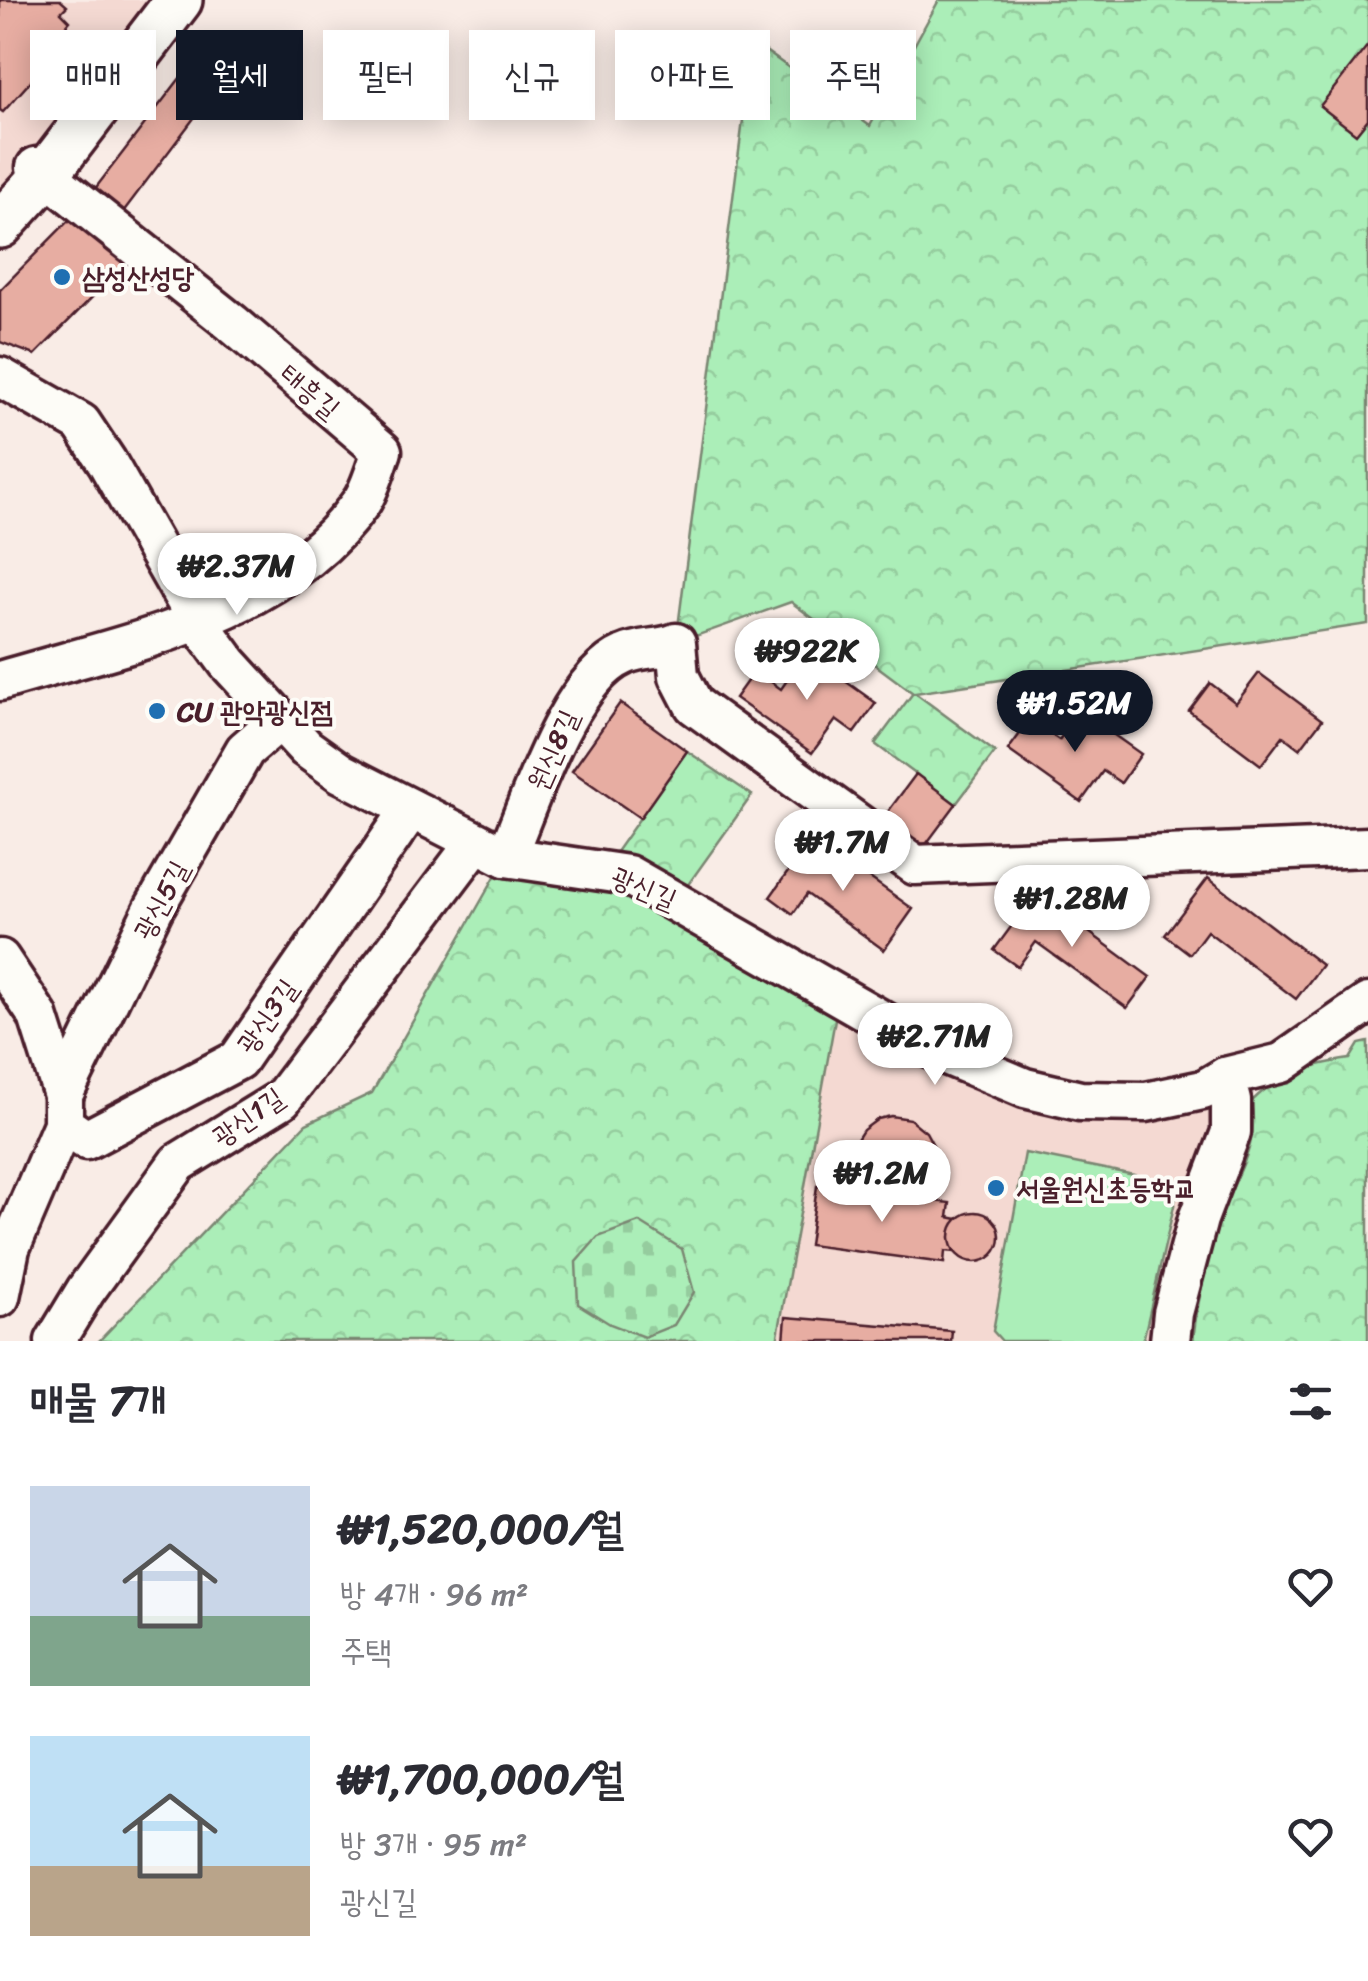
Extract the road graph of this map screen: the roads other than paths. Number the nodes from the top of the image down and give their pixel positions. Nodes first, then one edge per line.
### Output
1 (160, 0) edge
2 (179, 0) edge
3 (40, 171) junction
4 (0, 209) edge
5 (0, 226) edge
6 (0, 377) edge
7 (198, 622) junction
8 (0, 682) edge
9 (280, 720) junction
10 (410, 809) junction
11 (1368, 846) edge
12 (491, 850) junction
13 (0, 959) edge
14 (1368, 1003) edge
15 (1225, 1078) junction
16 (63, 1109) junction
17 (0, 1296) edge
18 (55, 1341) edge
19 (1170, 1341) edge

1 - 3 main road
2 - 3 main road
3 - 4 main road
3 - 5 main road
3 - 7 street, 태흥길
6 - 7 street, 광신길
7 - 8 street
7 - 9 street, 광신길
9 - 10 street, 광신길
9 - 16 street, 광신5길
10 - 12 street, 광신길
10 - 16 street, 광신3길
11 - 12 street, 원신8길
12 - 15 street, 광신길
12 - 18 street, 광신1길
13 - 16 street
14 - 15 street, 광신길
15 - 19 street
16 - 17 street, 광신5길

